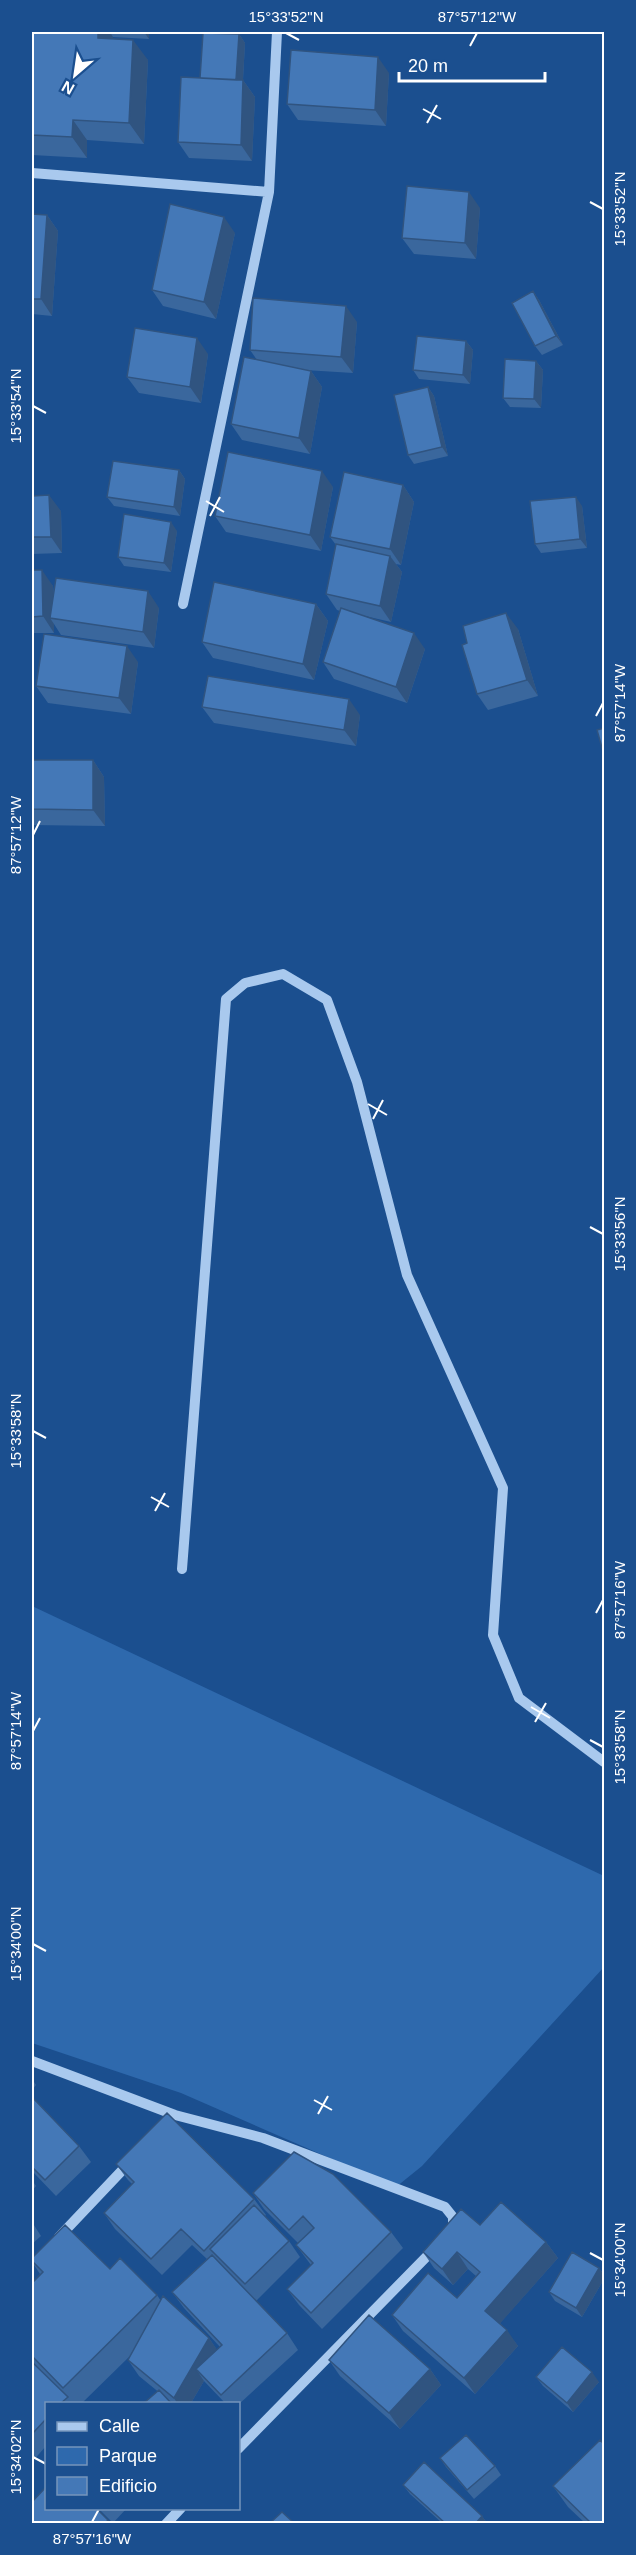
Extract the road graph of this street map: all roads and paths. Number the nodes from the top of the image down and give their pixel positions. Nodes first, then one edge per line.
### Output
1 (277, 32) edge
2 (32, 173) edge
3 (269, 192) junction
4 (183, 604) dead end
5 (182, 1569) dead end
6 (604, 1762) edge
7 (32, 2061) edge
8 (143, 2149) edge
9 (47, 2249) edge
10 (240, 2448) edge
11 (179, 2510) edge
12 (166, 2523) edge

1 - 3 street
2 - 3 street
3 - 4 street
5 - 6 street
7 - 10 street
8 - 9 street
11 - 12 street

